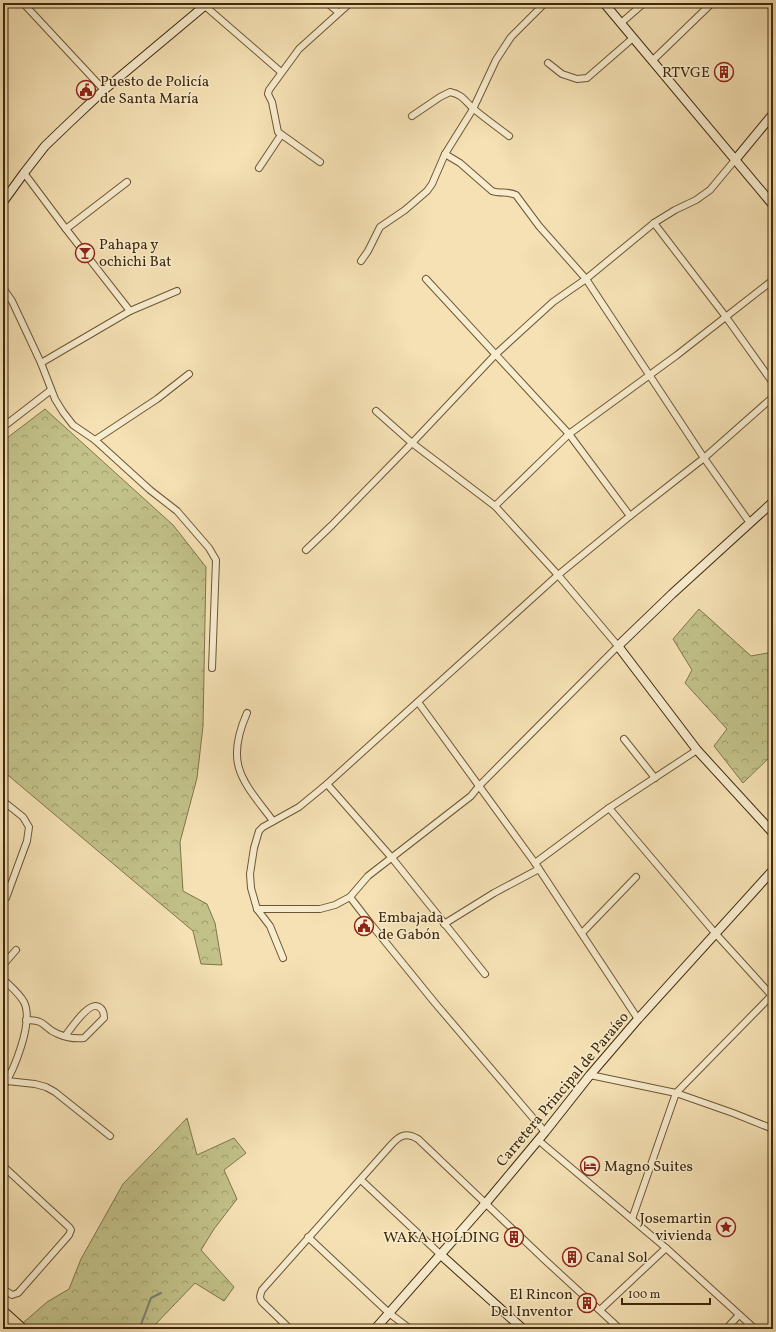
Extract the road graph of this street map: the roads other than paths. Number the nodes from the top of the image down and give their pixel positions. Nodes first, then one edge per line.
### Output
1 (22, 3) edge
2 (327, 3) edge
3 (350, 3) edge
4 (545, 3) edge
5 (604, 3) edge
6 (644, 3) edge
7 (712, 3) edge
8 (206, 5) edge
9 (338, 12) junction
10 (621, 23) junction
11 (633, 38) junction
12 (652, 61) junction
13 (548, 63) dead end
14 (281, 72) junction
15 (104, 90) junction
16 (473, 109) junction
17 (773, 114) edge
18 (412, 116) dead end
19 (281, 135) junction
20 (509, 136) dead end
21 (445, 154) junction
22 (735, 160) junction
23 (320, 162) dead end
24 (259, 168) dead end
25 (24, 173) junction
26 (127, 182) dead end
27 (3, 202) edge
28 (773, 205) edge
29 (654, 223) junction
30 (66, 229) junction
31 (361, 261) dead end
32 (586, 278) junction
33 (426, 279) dead end
34 (773, 280) edge
35 (3, 288) edge
36 (177, 291) dead end
37 (130, 311) junction
38 (726, 317) junction
39 (496, 354) junction
40 (41, 363) junction
41 (189, 374) dead end
42 (649, 375) junction
43 (773, 383) edge
44 (51, 390) junction
45 (773, 397) edge
46 (376, 411) dead end
47 (3, 428) edge
48 (569, 434) junction
49 (95, 440) junction
50 (412, 443) junction
51 (704, 458) junction
52 (773, 502) edge
53 (495, 506) junction
54 (630, 516) junction
55 (750, 523) junction
56 (306, 550) dead end
57 (558, 575) junction
58 (618, 646) junction
59 (212, 668) dead end
60 (418, 702) junction
61 (247, 713) dead end
62 (624, 739) dead end
63 (697, 750) junction
64 (655, 778) junction
65 (328, 784) junction
66 (480, 786) junction
67 (3, 801) edge
68 (609, 808) junction
69 (272, 821) junction
70 (773, 833) edge
71 (392, 858) junction
72 (536, 862) junction
73 (540, 868) junction
74 (773, 870) edge
75 (636, 877) dead end
76 (350, 897) junction
77 (3, 900) edge
78 (257, 909) junction
79 (444, 924) junction
80 (582, 933) junction
81 (715, 933) junction
82 (16, 950) dead end
83 (284, 958) dead end
84 (3, 965) edge
85 (485, 974) dead end
86 (3, 979) edge
87 (772, 996) edge
88 (638, 1019) junction
89 (26, 1020) junction
90 (65, 1036) junction
91 (590, 1075) junction
92 (5, 1080) edge
93 (3, 1087) edge
94 (676, 1093) junction
95 (773, 1129) edge
96 (545, 1132) junction
97 (110, 1136) dead end
98 (538, 1140) junction
99 (3, 1166) edge
100 (361, 1180) junction
101 (485, 1204) junction
102 (632, 1219) junction
103 (308, 1238) junction
104 (666, 1248) junction
105 (441, 1255) junction
106 (3, 1288) edge
107 (600, 1310) junction
108 (3, 1312) edge
109 (389, 1313) junction
110 (738, 1315) junction
111 (3, 1323) edge
112 (10, 1329) edge
113 (23, 1329) edge
114 (290, 1329) edge
115 (375, 1329) edge
116 (410, 1329) edge
117 (523, 1329) edge
118 (620, 1329) edge
119 (726, 1329) edge
120 (755, 1329) edge

1 - 15 street
2 - 9 street
3 - 9 street
4 - 16 street
5 - 10 street
6 - 10 street
7 - 12 street
8 - 14 street
8 - 15 street
9 - 14 street
10 - 11 street
11 - 12 street
11 - 13 street
12 - 22 street
14 - 19 street
15 - 25 street
16 - 18 street
16 - 20 street
16 - 21 street
17 - 22 street
19 - 23 street
19 - 24 street
21 - 31 street
21 - 32 street
22 - 28 street
22 - 29 street
25 - 27 street
25 - 30 street
26 - 30 street
29 - 32 street
29 - 38 street
30 - 37 street
32 - 39 street
32 - 42 street
33 - 39 street
34 - 38 street
35 - 40 street
36 - 37 street
37 - 40 street
38 - 42 street
38 - 43 street
39 - 48 street
39 - 50 street
40 - 44 street
41 - 49 street
42 - 48 street
42 - 51 street
44 - 47 street
44 - 49 street
45 - 51 street
46 - 50 street
48 - 53 street
48 - 54 street
49 - 59 street
50 - 53 street
50 - 56 street
51 - 54 street
51 - 55 street
52 - 55 street
53 - 57 street
54 - 57 street
55 - 58 street
57 - 58 street
57 - 60 street
58 - 63 street
58 - 66 street
60 - 65 street
60 - 66 street
61 - 69 street
62 - 64 street
63 - 64 street
63 - 70 street
64 - 68 street
65 - 69 street
65 - 71 street
66 - 71 street
66 - 72 street
67 - 77 street
68 - 72 street
68 - 81 street
69 - 78 street
71 - 76 street
71 - 79 street
72 - 73 street
73 - 79 street
73 - 80 street
74 - 81 street, Carretera Principal de Paraíso
75 - 80 street
76 - 78 street
76 - 96 street
78 - 83 street
79 - 85 street
80 - 88 street
81 - 87 street
81 - 88 street, Carretera Principal de Paraíso
82 - 84 street
86 - 89 street
87 - 94 street
88 - 91 street, Carretera Principal de Paraíso
89 - 90 street
89 - 92 street
90 - 90 street
91 - 94 street
91 - 96 street, Carretera Principal de Paraíso
92 - 93 street
92 - 97 street
94 - 95 street
94 - 102 street
96 - 98 street, Carretera Principal de Paraíso
98 - 101 street, Carretera Principal de Paraíso
98 - 102 street
99 - 106 street
100 - 101 street
100 - 103 street
100 - 105 street
101 - 105 street, Carretera Principal de Paraíso
101 - 107 street
102 - 104 street
103 - 109 street
103 - 114 street
104 - 107 street
104 - 110 street
105 - 109 street, Carretera Principal de Paraíso
105 - 117 street
107 - 118 street
108 - 113 main road
109 - 115 street, Carretera Principal de Paraíso
109 - 116 street
110 - 119 street
110 - 120 street
111 - 112 main road

